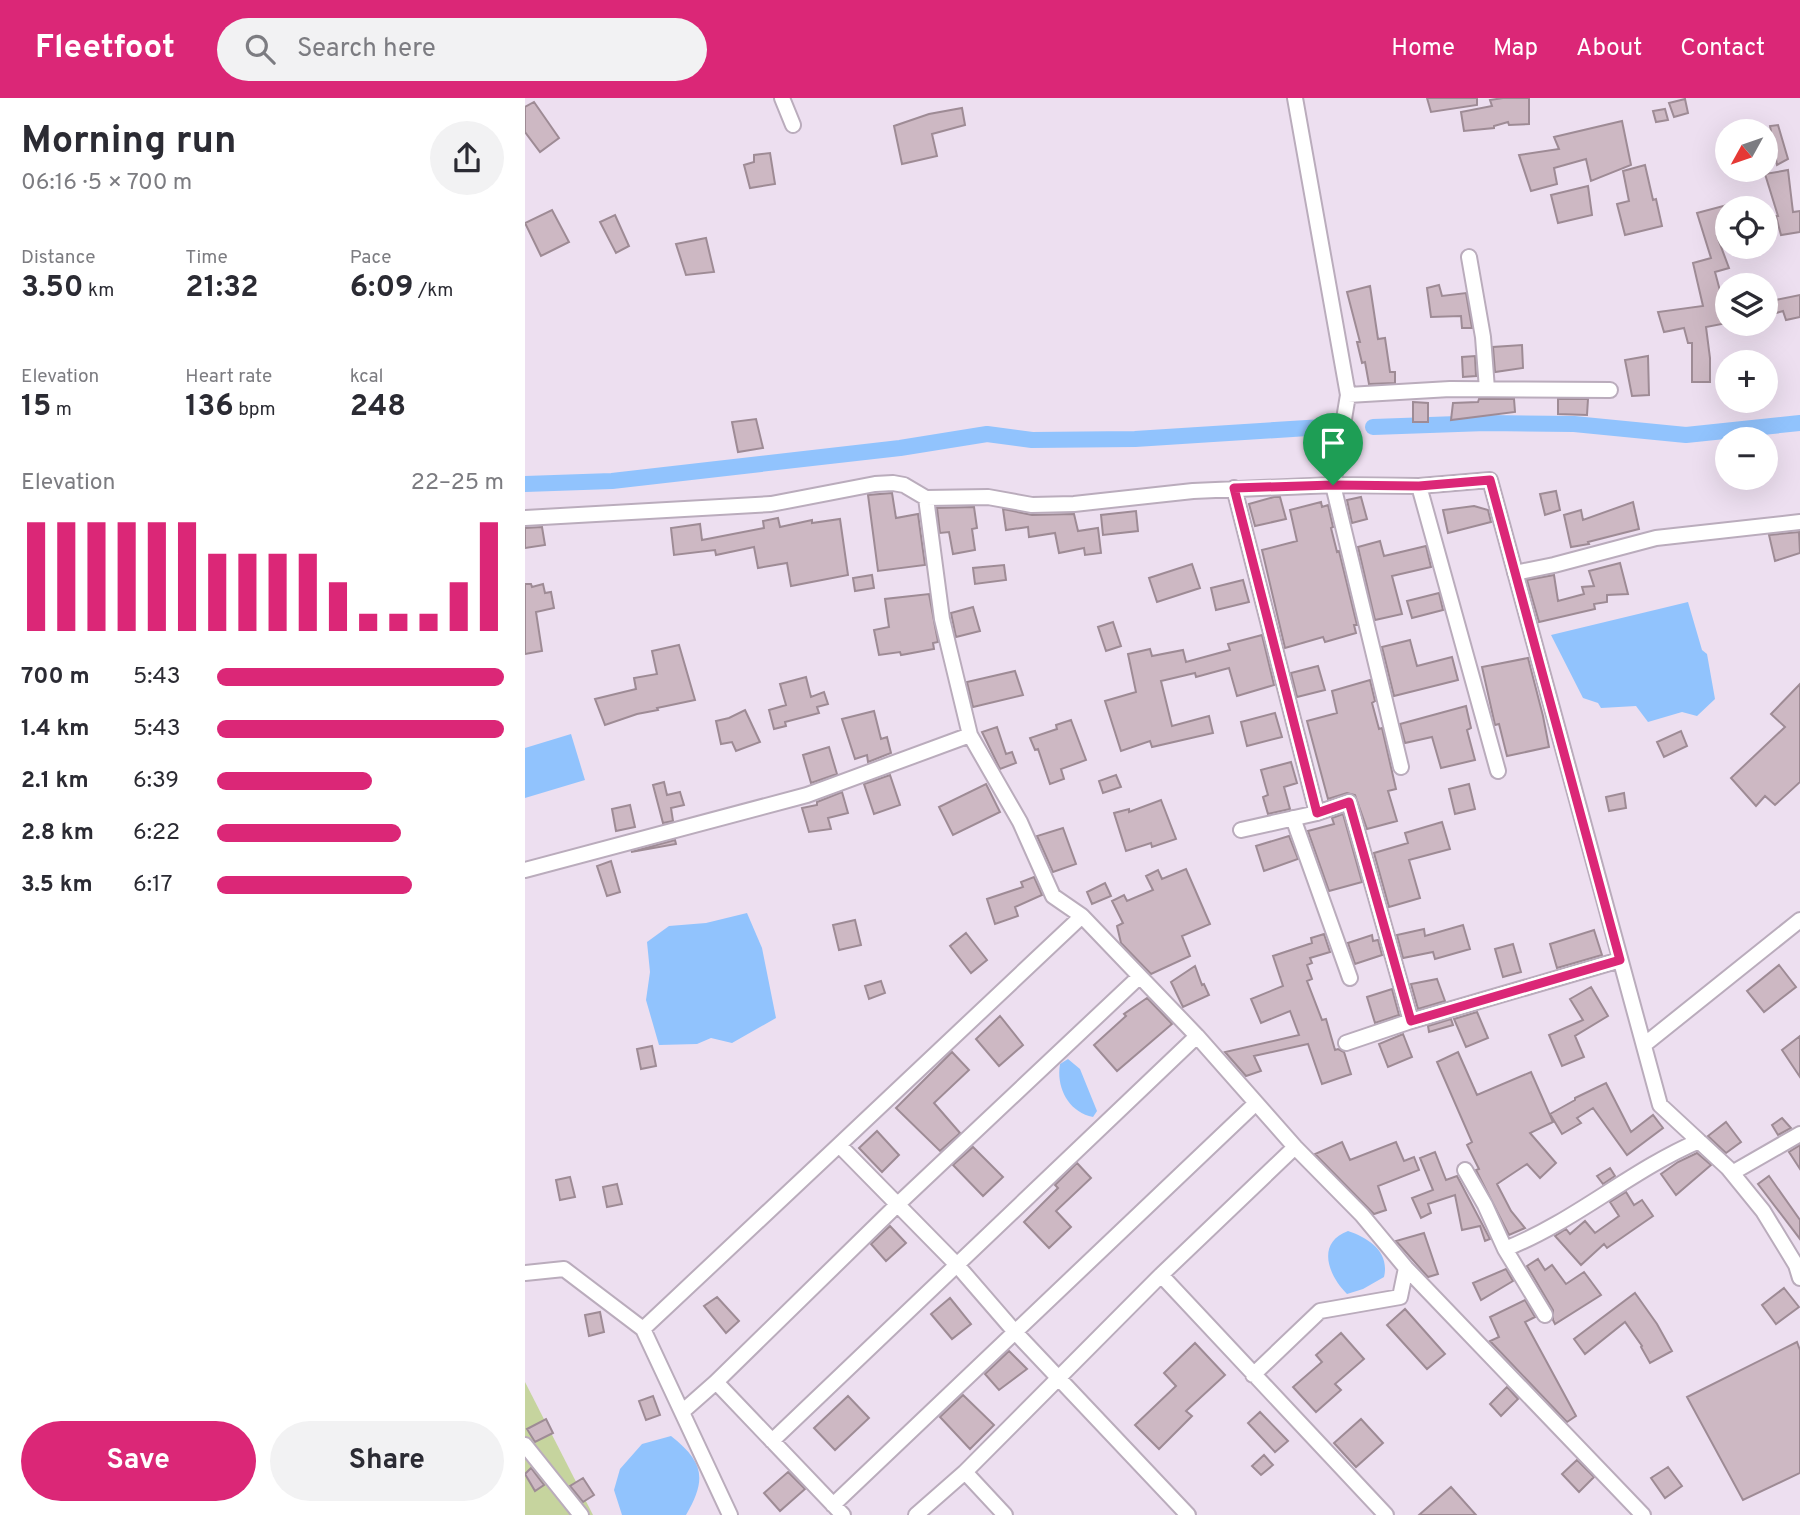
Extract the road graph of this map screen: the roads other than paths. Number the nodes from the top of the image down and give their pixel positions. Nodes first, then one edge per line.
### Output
1 (782, 98) edge
2 (1295, 98) edge
3 (793, 125) dead end
4 (1469, 257) dead end
5 (1487, 389) junction
6 (1610, 390) dead end
7 (1348, 395) junction
8 (1333, 485) junction
9 (1419, 486) junction
10 (1234, 488) junction
11 (926, 498) junction
12 (525, 518) edge
13 (1800, 522) edge
14 (1515, 573) junction
15 (970, 735) junction
16 (1401, 767) dead end
17 (1498, 771) dead end
18 (1317, 813) junction
19 (1293, 818) junction
20 (1241, 830) dead end
21 (525, 870) edge
22 (1082, 916) junction
23 (1800, 920) edge
24 (1620, 960) junction
25 (1139, 977) junction
26 (1350, 978) dead end
27 (1411, 1021) junction
28 (1197, 1036) junction
29 (1346, 1043) dead end
30 (1644, 1045) junction
31 (1257, 1103) junction
32 (1800, 1134) edge
33 (1699, 1141) junction
34 (839, 1145) junction
35 (1295, 1147) junction
36 (1465, 1170) dead end
37 (1732, 1172) junction
38 (897, 1205) junction
39 (1506, 1249) junction
40 (957, 1265) junction
41 (1406, 1268) junction
42 (525, 1273) edge
43 (1161, 1275) junction
44 (1800, 1278) edge
45 (1545, 1315) dead end
46 (643, 1329) junction
47 (1015, 1332) junction
48 (1253, 1375) junction
49 (1058, 1378) junction
50 (716, 1382) junction
51 (682, 1412) junction
52 (772, 1441) junction
53 (525, 1445) edge
54 (965, 1472) junction
55 (838, 1510) edge
56 (580, 1515) edge
57 (730, 1515) edge
58 (916, 1515) edge
59 (1005, 1515) edge
60 (1188, 1515) edge
61 (1386, 1515) edge
62 (1643, 1515) edge

1 - 3 street
2 - 7 street
4 - 5 street
5 - 6 street
5 - 7 street
7 - 8 street
8 - 9 street
8 - 10 street
8 - 16 street
9 - 14 street
9 - 17 street
10 - 11 street
10 - 18 street
11 - 12 street
11 - 15 street
13 - 14 street
14 - 24 street
15 - 21 street
15 - 22 street
18 - 19 street
18 - 27 street
19 - 20 street
19 - 26 street
22 - 25 street
22 - 34 street
23 - 30 street
24 - 27 street
24 - 30 street
25 - 28 street
25 - 38 street
27 - 29 street
28 - 31 street
28 - 40 street
30 - 33 street
31 - 35 street
31 - 47 street
32 - 37 street
33 - 37 street
33 - 39 street
34 - 38 street
34 - 46 street
35 - 41 street
35 - 43 street
36 - 39 street
37 - 44 street
38 - 40 street
38 - 50 street
39 - 45 street
40 - 47 street
40 - 52 street
41 - 48 street
41 - 62 street
42 - 46 street
43 - 48 street
43 - 49 street
46 - 51 street
47 - 49 street
47 - 55 street
48 - 61 street
49 - 54 street
49 - 60 street
50 - 51 street
50 - 52 street
51 - 57 street
52 - 55 street
53 - 56 street
54 - 58 street
54 - 59 street

